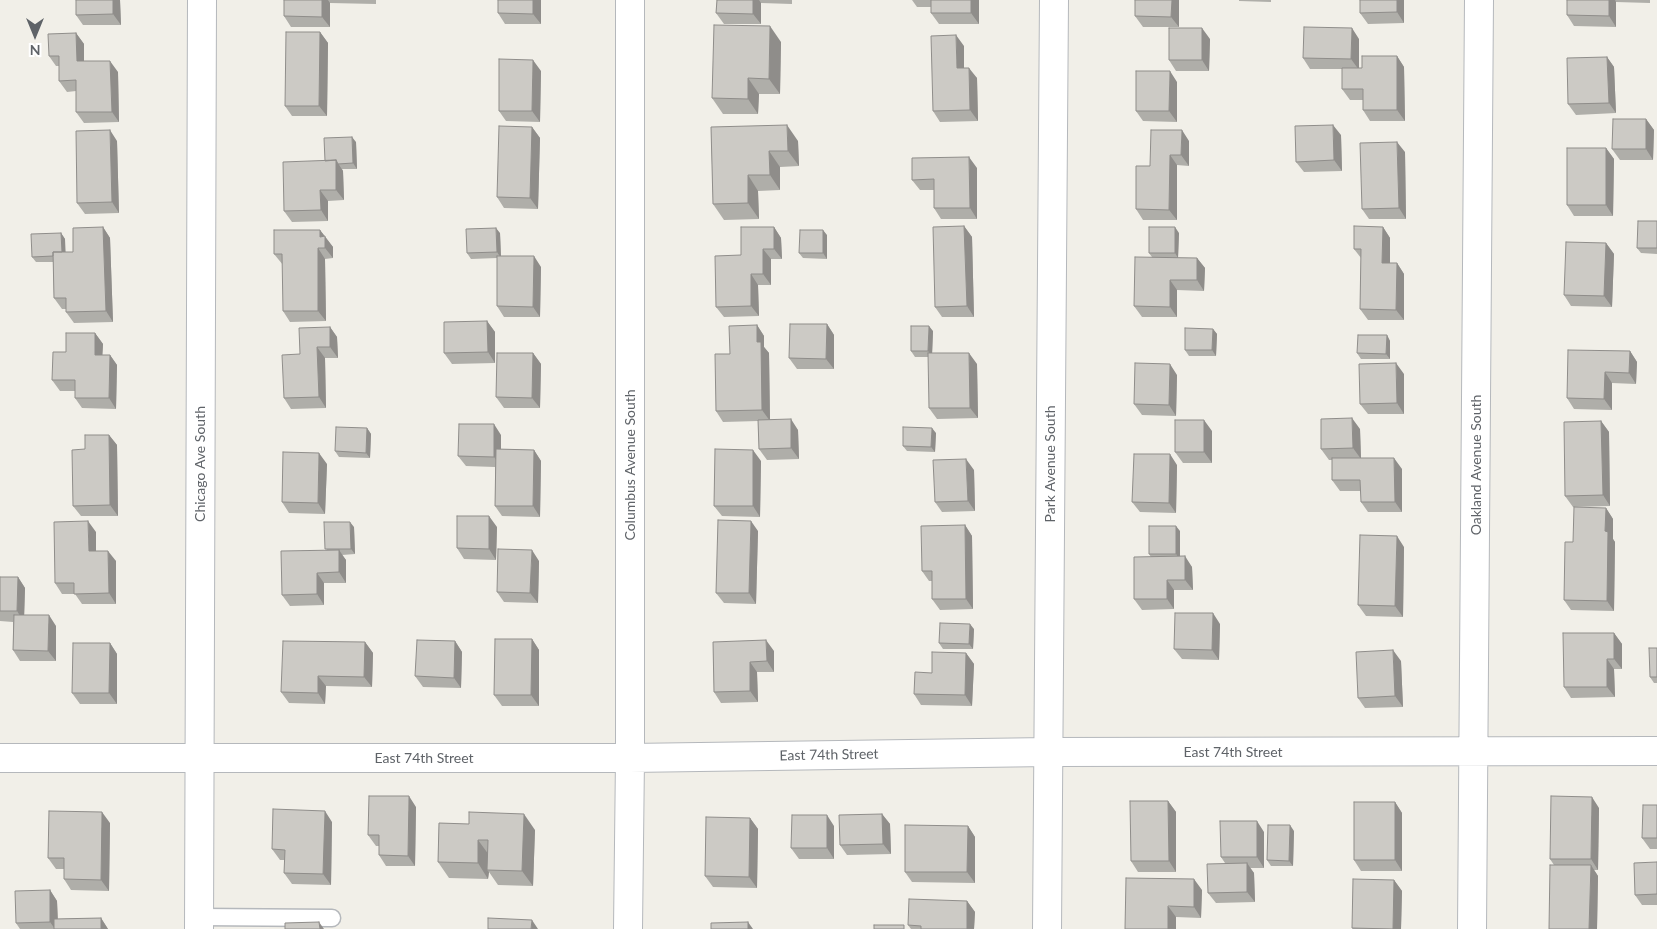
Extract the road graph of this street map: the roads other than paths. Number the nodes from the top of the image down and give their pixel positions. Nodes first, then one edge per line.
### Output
1 (202, 0) edge
2 (630, 0) edge
3 (1054, 0) edge
4 (1479, 0) edge
5 (1657, 751) edge
6 (1048, 752) junction
7 (1474, 752) junction
8 (0, 758) edge
9 (199, 758) junction
10 (630, 758) junction
11 (332, 918) dead end
12 (199, 923) edge
13 (628, 929) edge
14 (1047, 929) edge
15 (1472, 929) edge

1 - 9 street, Chicago Ave South
2 - 10 street, Columbus Avenue South
3 - 6 street, Park Avenue South
4 - 7 street, Oakland Avenue South
5 - 7 street, East 74th Street
6 - 7 street, East 74th Street
6 - 10 street, East 74th Street
6 - 14 street, Park Avenue South
7 - 15 street, Oakland Avenue South
8 - 9 street, East 74th Street
9 - 10 street, East 74th Street
9 - 12 street, Chicago Ave South
10 - 13 street, Columbus Avenue South
11 - 12 lane

